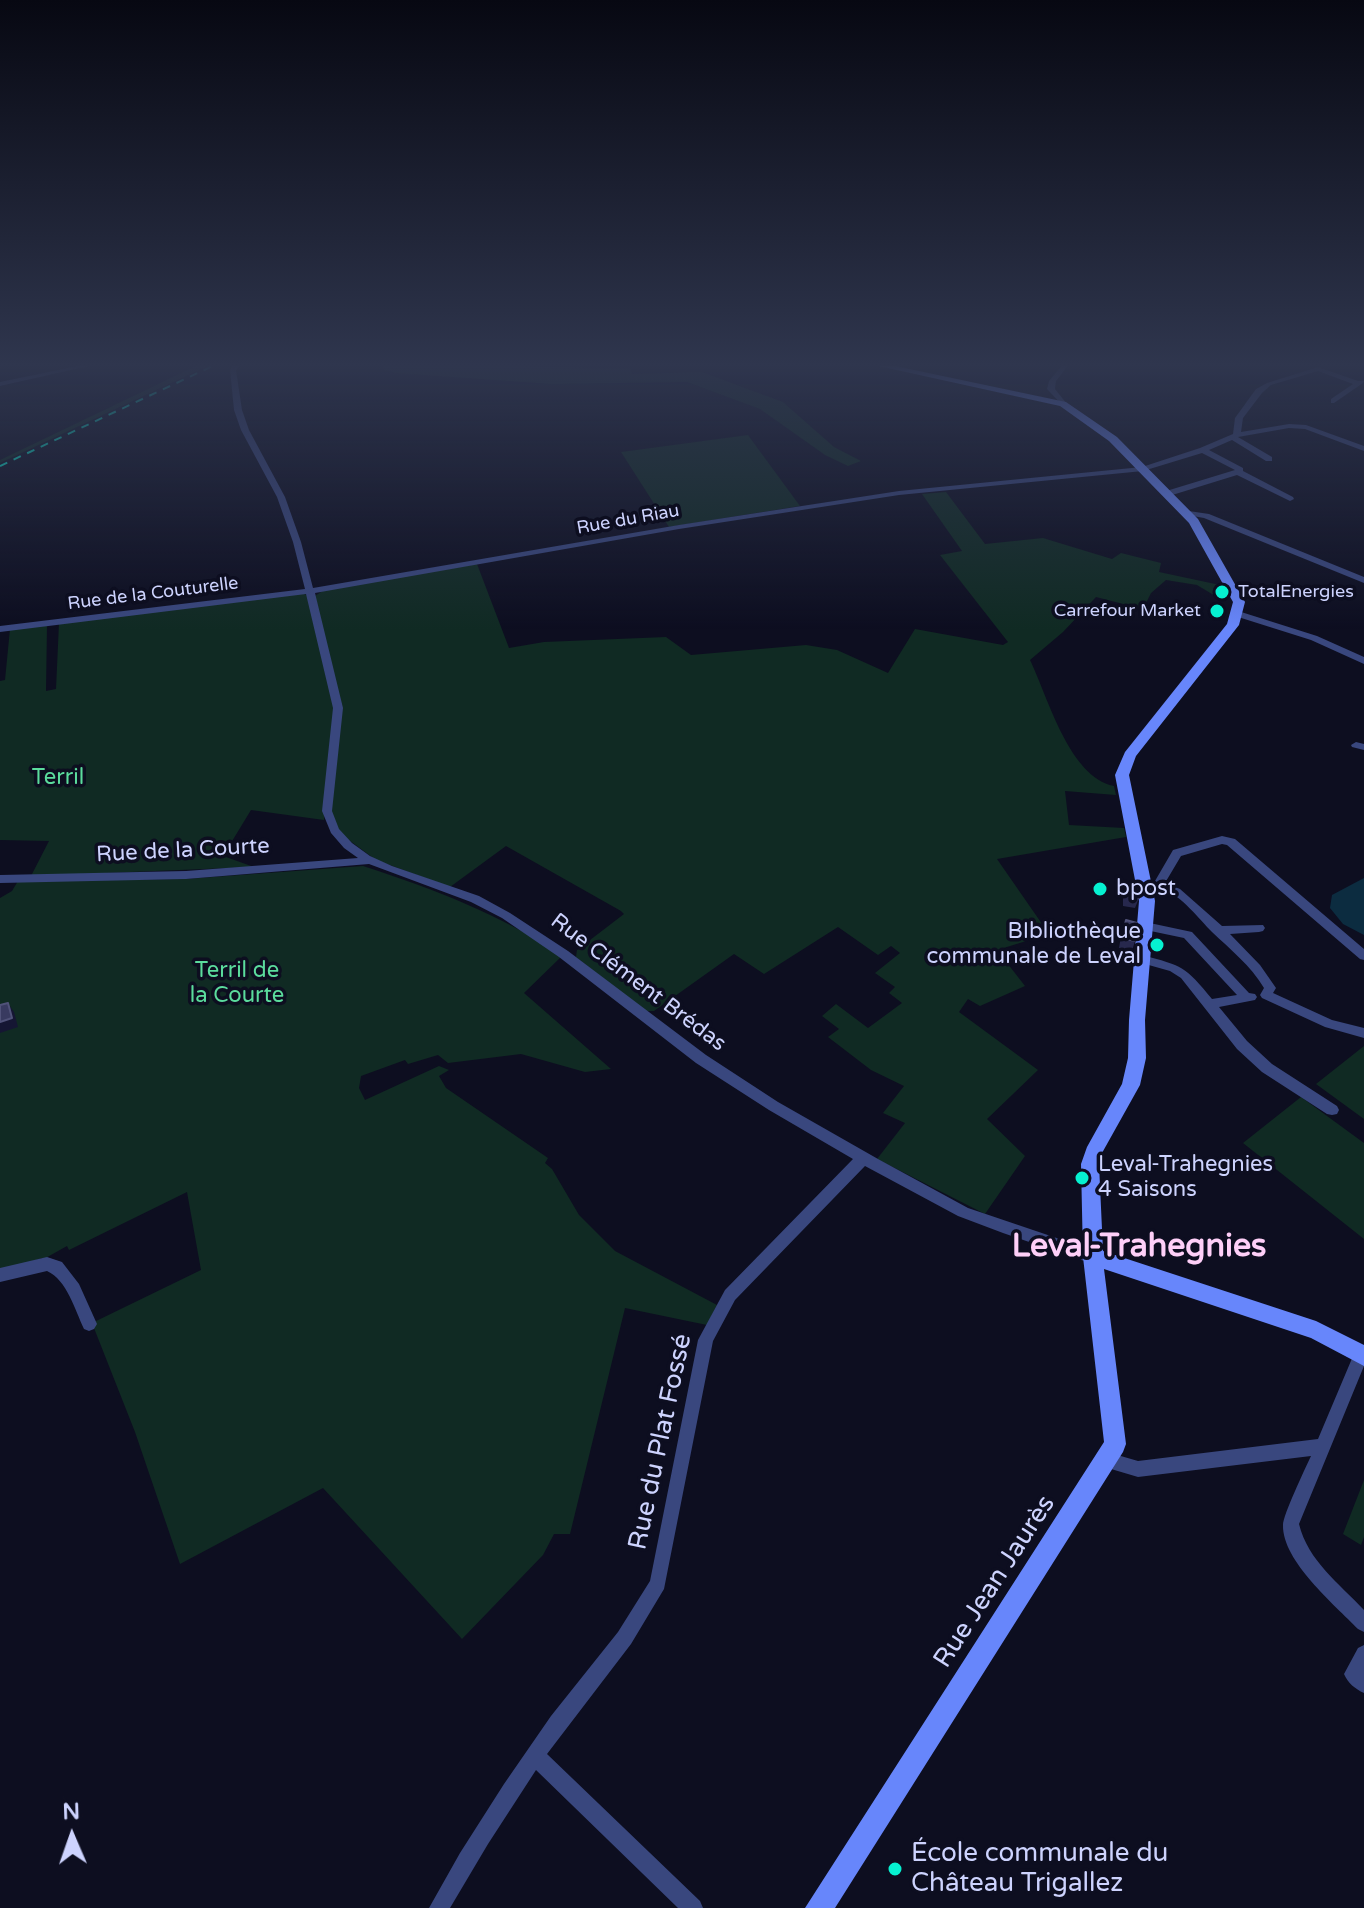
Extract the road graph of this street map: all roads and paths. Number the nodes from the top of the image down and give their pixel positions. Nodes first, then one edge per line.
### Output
1 (259, 452) edge
2 (1126, 452) edge
3 (1197, 452) edge
4 (1207, 452) edge
5 (1258, 452) edge
6 (1269, 459) dead end
7 (1143, 469) junction
8 (1238, 472) junction
9 (1166, 494) junction
10 (1290, 499) dead end
11 (1185, 512) junction
12 (1364, 580) edge
13 (310, 591) junction
14 (1238, 614) junction
15 (0, 629) edge
16 (1364, 661) edge
17 (368, 861) junction
18 (0, 879) edge
19 (1151, 888) junction
20 (1145, 926) junction
21 (1259, 928) dead end
22 (1217, 930) junction
23 (1364, 956) edge
24 (1142, 959) junction
25 (1266, 995) junction
26 (1247, 998) junction
27 (1211, 1004) junction
28 (1364, 1033) edge
29 (1332, 1110) dead end
30 (863, 1158) junction
31 (1093, 1257) junction
32 (0, 1275) edge
33 (89, 1324) dead end
34 (1363, 1355) edge
35 (1322, 1447) junction
36 (1107, 1460) junction
37 (1364, 1623) edge
38 (1364, 1654) edge
39 (1364, 1684) edge
40 (535, 1756) junction
41 (439, 1908) edge
42 (693, 1908) edge
43 (819, 1908) edge

1 - 13 street
2 - 7 street
3 - 7 street, Rue du Riau
4 - 8 street
5 - 6 street
7 - 9 street
7 - 13 street, Rue du Riau
8 - 9 street
8 - 10 street
9 - 11 street
11 - 12 street
11 - 14 street
13 - 15 street, Rue de la Couturelle
13 - 17 street, Rue Clément Brédas
14 - 16 street
14 - 19 street, Rue Jean Jaurès
17 - 18 street, Rue de la Courte
17 - 30 street, Rue Clément Brédas
19 - 20 street, Rue Jean Jaurès
19 - 22 street
19 - 23 street
20 - 24 street, Rue Jean Jaurès
20 - 26 street
21 - 22 street
22 - 25 street
24 - 27 street
24 - 31 street, Rue Jean Jaurès
25 - 26 street
25 - 28 street
26 - 27 street
27 - 29 street
30 - 31 street, Rue Clément Brédas
30 - 40 street, Rue du Plat Fossé
31 - 34 street
31 - 36 street, Rue Jean Jaurès
32 - 33 street
34 - 35 street
35 - 36 street
35 - 37 street
36 - 43 street, Rue Jean Jaurès
38 - 39 street
40 - 41 street, Rue du Plat Fossé
40 - 42 street

